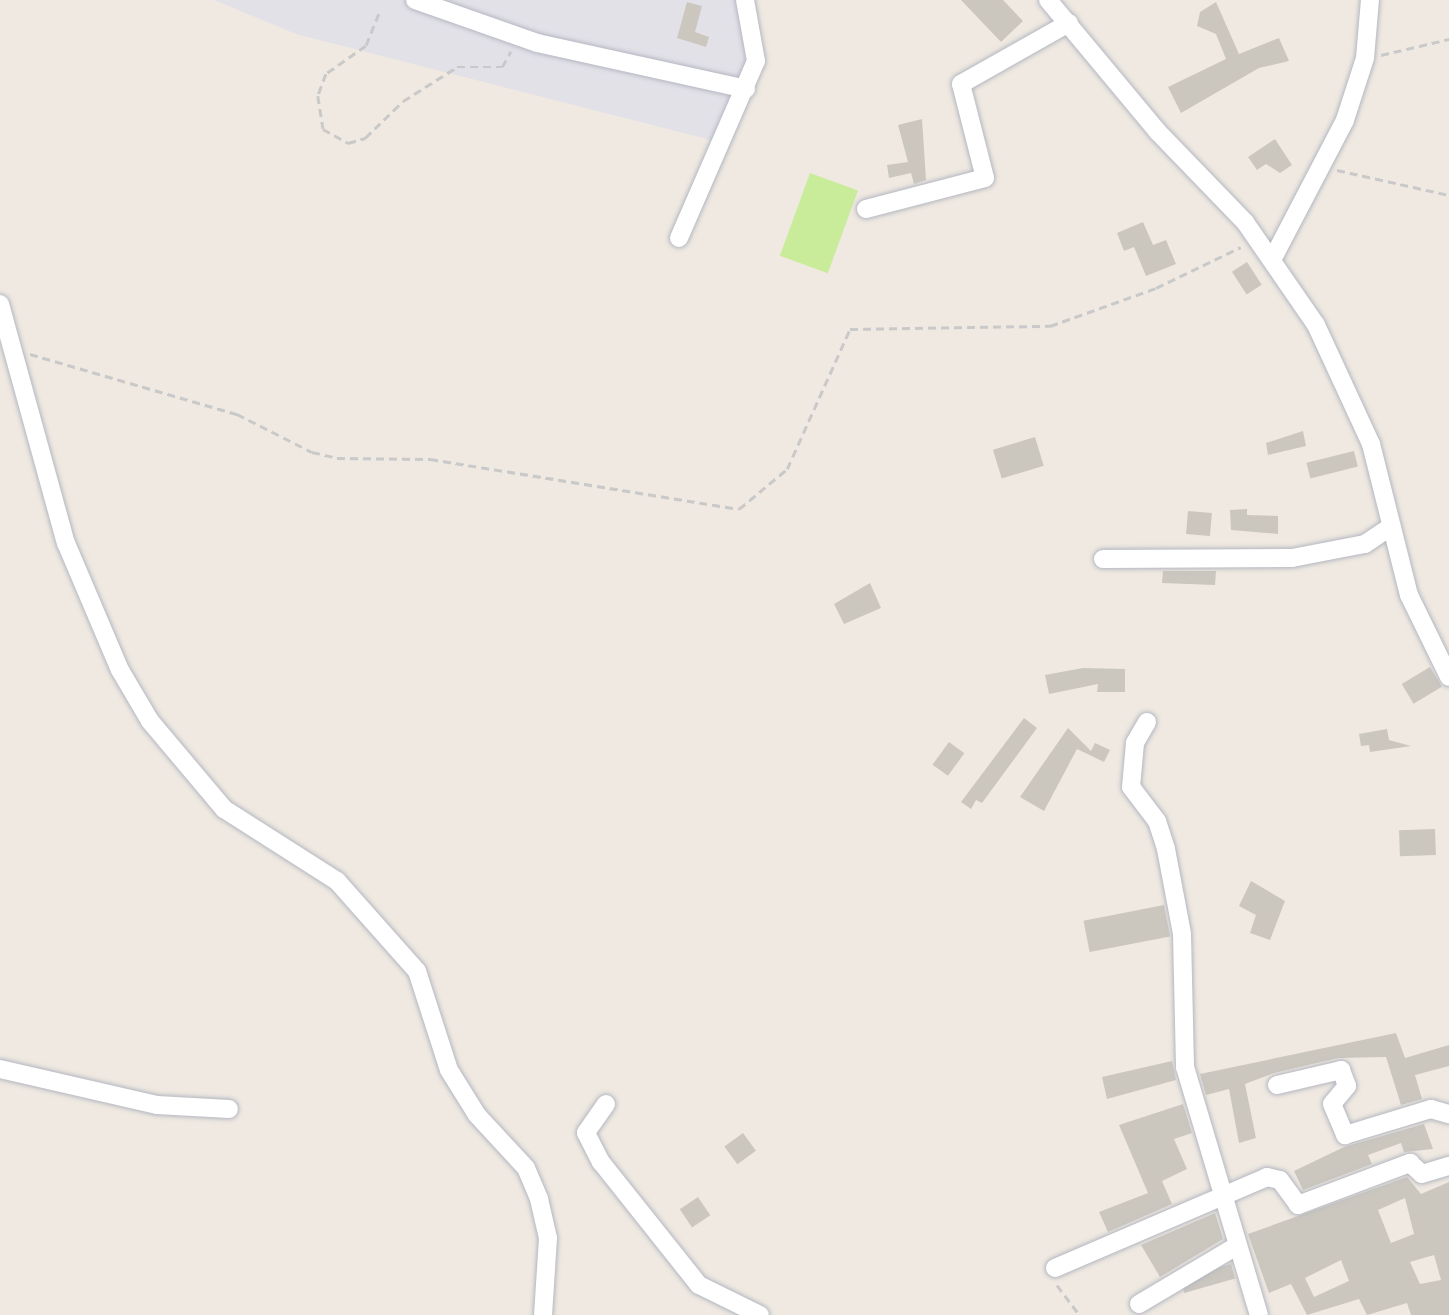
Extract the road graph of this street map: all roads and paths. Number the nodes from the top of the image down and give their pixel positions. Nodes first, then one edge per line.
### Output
1 (415, 0) edge
2 (745, 0) edge
3 (1048, 0) edge
4 (1370, 0) edge
5 (378, 14) dead end
6 (1069, 23) junction
7 (519, 37) junction
8 (1449, 39) edge
9 (1365, 58) junction
10 (746, 89) junction
11 (1320, 167) junction
12 (1449, 196) edge
13 (866, 210) dead end
14 (679, 238) dead end
15 (1258, 238) junction
16 (1274, 258) junction
17 (0, 304) edge
18 (14, 350) junction
19 (1392, 526) junction
20 (1103, 559) dead end
21 (1449, 677) edge
22 (1147, 722) dead end
23 (0, 1069) edge
24 (1277, 1085) dead end
25 (606, 1104) dead end
26 (228, 1108) dead end
27 (1449, 1114) edge
28 (1449, 1166) edge
29 (1221, 1191) junction
30 (1236, 1247) junction
31 (1055, 1268) joint
32 (1139, 1304) dead end
33 (544, 1315) edge
34 (760, 1315) edge
35 (1080, 1315) edge
36 (1260, 1315) edge

1 - 7 street
2 - 10 street
3 - 6 street
4 - 9 street
5 - 7 path
6 - 13 street
6 - 15 street
7 - 10 street
8 - 9 path
9 - 11 street
10 - 14 street
11 - 12 path
11 - 16 street
15 - 16 street
15 - 18 path
16 - 19 street
17 - 18 street
18 - 33 street
19 - 20 street
19 - 21 street
22 - 29 street
23 - 26 street
24 - 27 street
25 - 34 street
28 - 29 street
29 - 30 street
29 - 31 street
30 - 32 street
30 - 36 street
31 - 35 path

